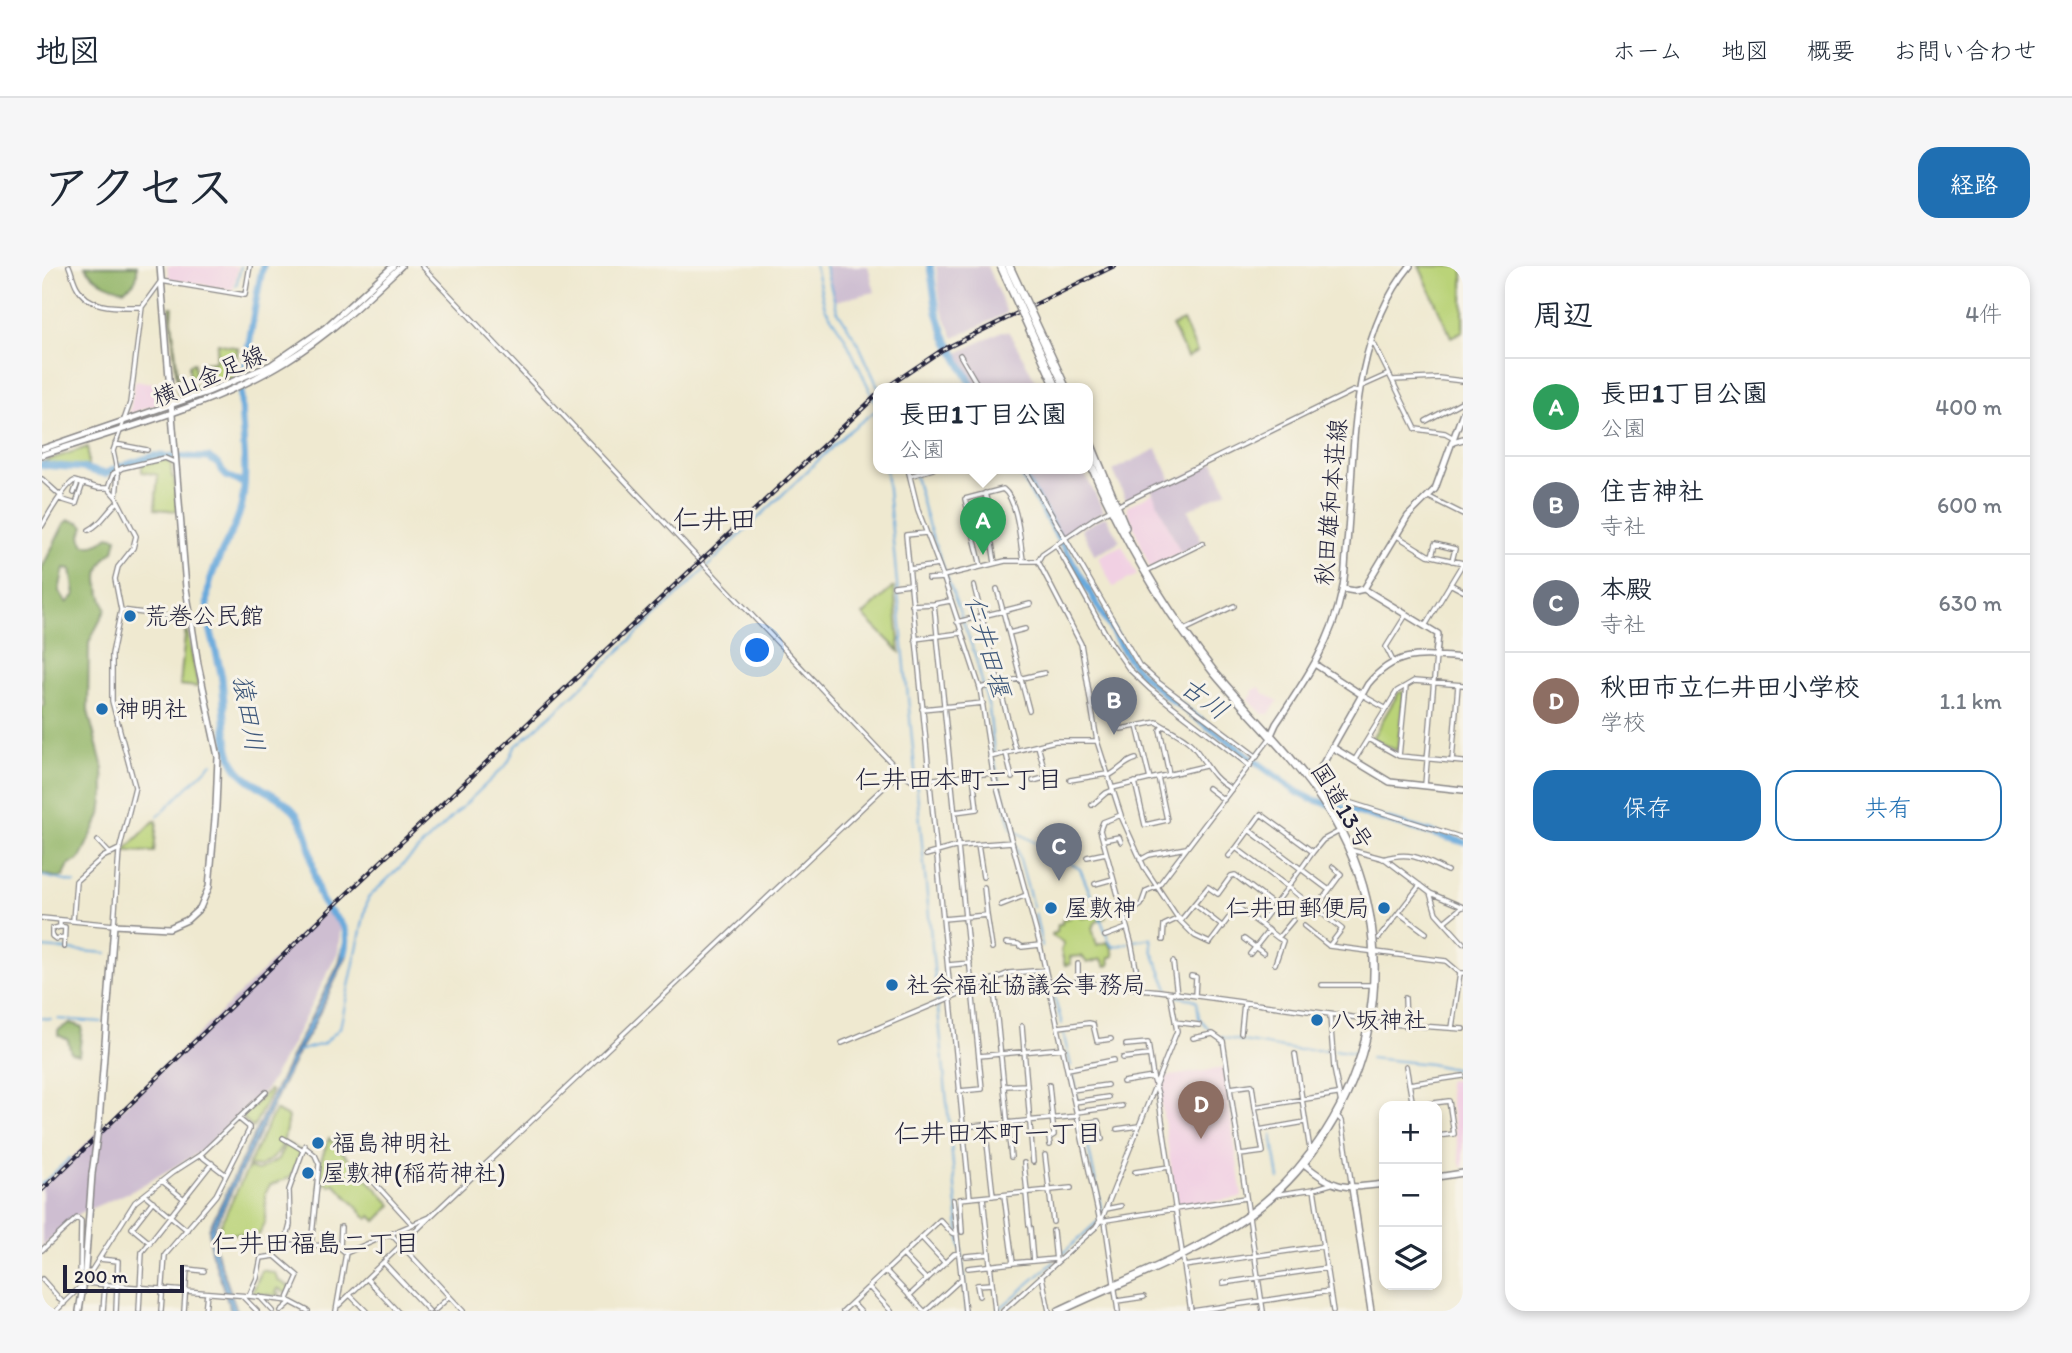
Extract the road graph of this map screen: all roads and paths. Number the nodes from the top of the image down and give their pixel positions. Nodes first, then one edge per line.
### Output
1 (69, 266) edge
2 (160, 266) edge
3 (250, 266) edge
4 (393, 266) edge
5 (401, 266) edge
6 (422, 266) edge
7 (1001, 266) edge
8 (1009, 266) edge
9 (1410, 266) edge
10 (161, 281) junction
11 (142, 307) junction
12 (1369, 343) junction
13 (960, 355) dead end
14 (1389, 374) junction
15 (248, 379) junction
16 (1392, 380) junction
17 (1463, 381) edge
18 (976, 383) edge
19 (1054, 383) edge
20 (1063, 383) edge
21 (1360, 390) junction
22 (1463, 401) edge
23 (172, 408) junction
24 (1463, 412) edge
25 (1426, 421) dead end
26 (124, 422) junction
27 (120, 429) junction
28 (1463, 439) edge
29 (1453, 440) junction
30 (115, 444) junction
31 (42, 449) edge
32 (146, 450) dead end
33 (1093, 452) edge
34 (42, 455) edge
35 (175, 459) junction
36 (1093, 468) edge
37 (116, 471) junction
38 (917, 474) edge
39 (1028, 474) edge
40 (910, 476) joint
41 (42, 479) edge
42 (80, 483) junction
43 (108, 488) junction
44 (74, 493) dead end
45 (985, 493) junction
46 (1429, 497) junction
47 (61, 498) junction
48 (117, 500) junction
49 (1114, 508) junction
50 (990, 513) dead end
51 (1463, 514) edge
52 (42, 526) edge
53 (89, 530) dead end
54 (926, 533) junction
55 (1397, 536) junction
56 (1064, 539) junction
57 (1203, 543) dead end
58 (992, 544) dead end
59 (1056, 544) junction
60 (1432, 556) junction
61 (1023, 560) junction
62 (1038, 561) junction
63 (1452, 561) junction
64 (995, 563) junction
65 (939, 565) junction
66 (981, 566) junction
67 (909, 569) junction
68 (1144, 572) junction
69 (943, 577) junction
70 (929, 579) dead end
71 (911, 584) junction
72 (1450, 584) junction
73 (896, 585) dead end
74 (974, 586) dead end
75 (997, 589) dead end
76 (1343, 589) junction
77 (1364, 589) junction
78 (1463, 591) edge
79 (950, 601) junction
80 (934, 604) junction
81 (1030, 604) dead end
82 (912, 605) junction
83 (1234, 606) dead end
84 (121, 610) junction
85 (1003, 611) junction
86 (1406, 615) junction
87 (981, 616) junction
88 (190, 619) junction
89 (961, 621) junction
90 (1425, 626) junction
91 (1025, 629) dead end
92 (1183, 631) junction
93 (961, 633) junction
94 (1009, 633) junction
95 (938, 636) junction
96 (915, 639) junction
97 (1436, 656) junction
98 (1463, 658) edge
99 (1393, 662) junction
100 (1315, 665) junction
101 (1044, 673) dead end
102 (1020, 678) junction
103 (1433, 682) junction
104 (999, 683) junction
105 (1461, 685) edge
106 (1406, 686) junction
107 (980, 688) junction
108 (1362, 695) junction
109 (983, 703) junction
110 (945, 706) junction
111 (922, 709) junction
112 (1385, 709) junction
113 (1029, 710) dead end
114 (1137, 726) junction
115 (1163, 726) junction
116 (1121, 729) dead end
117 (1271, 735) junction
118 (1368, 739) junction
119 (1097, 741) junction
120 (1038, 746) junction
121 (1332, 747) junction
122 (1016, 751) junction
123 (1006, 754) junction
124 (1399, 756) junction
125 (990, 757) junction
126 (1256, 758) junction
127 (1136, 759) dead end
128 (1427, 759) junction
129 (1354, 761) junction
130 (1452, 761) junction
131 (1463, 762) edge
132 (1250, 765) junction
133 (1205, 766) junction
134 (900, 772) junction
135 (993, 773) junction
136 (1169, 774) junction
137 (973, 775) junction
138 (1107, 775) junction
139 (953, 777) junction
140 (1158, 777) junction
141 (1012, 778) dead end
142 (1150, 779) junction
143 (928, 780) junction
144 (1070, 780) dead end
145 (1033, 781) dead end
146 (1135, 782) junction
147 (1311, 785) junction
148 (1424, 787) junction
149 (1208, 788) dead end
150 (1113, 789) junction
151 (1232, 789) junction
152 (1463, 790) edge
153 (1320, 797) junction
154 (1224, 800) junction
155 (1092, 805) dead end
156 (955, 812) junction
157 (1121, 815) junction
158 (1249, 830) junction
159 (1340, 831) junction
160 (1463, 838) edge
161 (1103, 840) junction
162 (98, 841) dead end
163 (1012, 842) junction
164 (1121, 842) dead end
165 (978, 845) junction
166 (958, 846) junction
167 (1188, 848) junction
168 (1236, 848) junction
169 (119, 849) junction
170 (1349, 850) junction
171 (936, 851) junction
172 (1313, 852) junction
173 (110, 853) junction
174 (1106, 853) junction
175 (926, 855) dead end
176 (1229, 856) dead end
177 (1087, 857) dead end
178 (1383, 859) junction
179 (1140, 860) junction
180 (1333, 867) dead end
181 (1301, 869) junction
182 (1447, 871) dead end
183 (983, 877) dead end
184 (1113, 879) junction
185 (1095, 884) dead end
186 (1420, 885) junction
187 (1158, 886) junction
188 (984, 887) dead end
189 (1288, 887) junction
190 (1329, 890) junction
191 (1430, 893) junction
192 (1026, 895) junction
193 (1194, 904) junction
194 (1000, 905) dead end
195 (1274, 905) junction
196 (1462, 907) edge
197 (1316, 908) junction
198 (1399, 914) junction
199 (987, 915) junction
200 (1124, 916) junction
201 (965, 917) junction
202 (42, 918) edge
203 (943, 919) junction
204 (60, 920) junction
205 (1179, 920) junction
206 (1293, 920) dead end
207 (73, 921) junction
208 (1444, 922) junction
209 (1260, 923) junction
210 (114, 925) junction
211 (1304, 926) dead end
212 (60, 927) junction
213 (1223, 927) junction
214 (1127, 928) junction
215 (1269, 930) junction
216 (1426, 933) dead end
217 (1106, 936) dead end
218 (64, 937) junction
219 (1278, 938) junction
220 (1379, 938) dead end
221 (1244, 939) dead end
222 (1163, 940) dead end
223 (1006, 943) dead end
224 (1463, 943) edge
225 (1040, 945) junction
226 (1329, 946) junction
227 (64, 947) dead end
228 (1255, 947) junction
229 (992, 948) dead end
230 (1374, 952) junction
231 (1263, 953) dead end
232 (1250, 954) dead end
233 (1173, 962) dead end
234 (970, 963) junction
235 (1078, 964) dead end
236 (1275, 964) dead end
237 (947, 965) junction
238 (1045, 970) junction
239 (1462, 973) edge
240 (1191, 976) dead end
241 (993, 979) junction
242 (1048, 982) junction
243 (1078, 983) junction
244 (1322, 985) dead end
245 (1374, 985) junction
246 (972, 988) junction
247 (1140, 989) junction
248 (1170, 992) junction
249 (1177, 993) junction
250 (1195, 996) junction
251 (951, 998) junction
252 (1405, 998) dead end
253 (1244, 1003) junction
254 (1330, 1016) junction
255 (1175, 1022) junction
256 (1370, 1022) junction
257 (1199, 1025) dead end
258 (1022, 1026) dead end
259 (1406, 1026) junction
260 (1059, 1027) junction
261 (1452, 1028) junction
262 (1463, 1029) edge
263 (1241, 1033) dead end
264 (1193, 1038) dead end
265 (1111, 1039) dead end
266 (842, 1043) dead end
267 (1126, 1045) dead end
268 (1064, 1048) junction
269 (1023, 1052) junction
270 (1002, 1054) junction
271 (1295, 1054) dead end
272 (1149, 1055) junction
273 (979, 1056) junction
274 (1123, 1058) dead end
275 (1114, 1060) dead end
276 (1406, 1066) dead end
277 (1068, 1069) junction
278 (1463, 1076) edge
279 (1153, 1077) junction
280 (1122, 1082) dead end
281 (1156, 1083) junction
282 (1409, 1084) junction
283 (1027, 1085) junction
284 (1049, 1085) dead end
285 (1107, 1085) dead end
286 (1005, 1086) junction
287 (1230, 1088) junction
288 (1072, 1090) junction
289 (959, 1091) junction
290 (266, 1092) dead end
291 (1337, 1094) junction
292 (1108, 1097) dead end
293 (1302, 1100) junction
294 (1411, 1101) edge
295 (1075, 1102) junction
296 (1442, 1102) edge
297 (1122, 1106) dead end
298 (1342, 1106) junction
299 (1255, 1107) junction
300 (1078, 1114) junction
301 (1337, 1116) junction
302 (239, 1118) junction
303 (1052, 1118) junction
304 (1031, 1121) junction
305 (1305, 1122) junction
306 (1009, 1123) junction
307 (1080, 1124) junction
308 (985, 1125) junction
309 (1139, 1126) junction
310 (963, 1127) junction
311 (1117, 1129) dead end
312 (1259, 1130) junction
313 (1463, 1132) edge
314 (1454, 1134) junction
315 (1442, 1135) edge
316 (284, 1138) dead end
317 (1102, 1139) dead end
318 (1050, 1145) dead end
319 (304, 1147) junction
320 (200, 1155) junction
321 (1045, 1155) dead end
322 (1239, 1155) junction
323 (1311, 1156) junction
324 (1012, 1157) dead end
325 (1033, 1162) dead end
326 (212, 1163) junction
327 (1024, 1163) dead end
328 (1304, 1164) junction
329 (1169, 1167) junction
330 (1135, 1172) dead end
331 (1463, 1173) edge
332 (226, 1175) junction
333 (1442, 1176) edge
334 (370, 1178) dead end
335 (162, 1181) junction
336 (1331, 1184) junction
337 (1379, 1185) edge
338 (1071, 1188) dead end
339 (1352, 1188) junction
340 (1049, 1189) junction
341 (1314, 1189) junction
342 (1026, 1192) junction
343 (145, 1195) junction
344 (1004, 1195) junction
345 (1274, 1195) junction
346 (993, 1196) junction
347 (984, 1197) junction
348 (970, 1198) junction
349 (1245, 1198) junction
350 (184, 1199) junction
351 (953, 1200) dead end
352 (153, 1201) junction
353 (1121, 1206) dead end
354 (1106, 1209) junction
355 (1176, 1210) junction
356 (1249, 1215) junction
357 (170, 1216) junction
358 (430, 1217) junction
359 (1103, 1221) junction
360 (1053, 1222) dead end
361 (412, 1224) junction
362 (341, 1227) dead end
363 (187, 1230) junction
364 (1053, 1231) dead end
365 (962, 1232) dead end
366 (391, 1234) junction
367 (957, 1234) junction
368 (922, 1238) junction
369 (150, 1243) junction
370 (285, 1244) junction
371 (401, 1246) junction
372 (1323, 1246) junction
373 (310, 1247) junction
374 (340, 1248) junction
375 (42, 1250) edge
376 (346, 1253) junction
377 (959, 1253) junction
378 (989, 1254) junction
379 (1182, 1254) junction
380 (903, 1255) junction
381 (275, 1256) junction
382 (966, 1256) dead end
383 (1255, 1256) junction
384 (99, 1259) junction
385 (1033, 1261) junction
386 (1057, 1261) junction
387 (384, 1263) junction
388 (945, 1263) junction
389 (1013, 1263) junction
390 (990, 1266) junction
391 (1184, 1266) junction
392 (968, 1268) dead end
393 (1327, 1268) junction
394 (204, 1271) dead end
395 (886, 1271) junction
396 (85, 1276) junction
397 (1042, 1277) junction
398 (1258, 1278) junction
399 (42, 1279) edge
400 (367, 1279) junction
401 (961, 1279) junction
402 (927, 1280) junction
403 (1223, 1283) dead end
404 (992, 1284) junction
405 (1115, 1284) junction
406 (83, 1285) junction
407 (105, 1285) junction
408 (48, 1286) junction
409 (117, 1286) junction
410 (140, 1287) junction
411 (869, 1287) junction
412 (162, 1290) junction
413 (1330, 1291) junction
414 (42, 1292) edge
415 (186, 1292) junction
416 (207, 1293) junction
417 (350, 1294) junction
418 (240, 1296) junction
419 (249, 1296) junction
420 (909, 1296) junction
421 (979, 1296) dead end
422 (260, 1297) junction
423 (449, 1297) junction
424 (1144, 1297) dead end
425 (1117, 1301) junction
426 (1262, 1301) junction
427 (289, 1302) junction
428 (852, 1303) junction
429 (64, 1304) junction
430 (1077, 1307) edge
431 (337, 1309) edge
432 (56, 1311) edge
433 (79, 1311) edge
434 (103, 1311) edge
435 (116, 1311) edge
436 (139, 1311) edge
437 (161, 1311) edge
438 (184, 1311) edge
439 (205, 1311) edge
440 (257, 1311) edge
441 (273, 1311) edge
442 (281, 1311) edge
443 (308, 1311) edge
444 (366, 1311) edge
445 (397, 1311) edge
446 (431, 1311) edge
447 (463, 1311) edge
448 (843, 1311) edge
449 (860, 1311) edge
450 (891, 1311) edge
451 (925, 1311) edge
452 (965, 1311) edge
453 (995, 1311) edge
454 (1003, 1311) edge
455 (1049, 1311) edge
456 (1059, 1311) edge
457 (1118, 1311) edge
458 (1192, 1311) edge
459 (1263, 1311) edge
460 (1333, 1311) edge
461 (1370, 1311) edge

1 - 11 street
2 - 10 street
3 - 10 street
4 - 15 street, 横山金足線
5 - 15 street, 横山金足線
6 - 134 street
7 - 19 highway, bridge
8 - 20 highway, bridge
9 - 12 street, 秋田雄和本荘線
10 - 11 street
10 - 23 street
11 - 26 street
12 - 14 street
12 - 21 street, 秋田雄和本荘線
13 - 18 street
14 - 16 street
14 - 21 street
15 - 23 street, 横山金足線
16 - 17 street
16 - 29 street
21 - 49 street
21 - 76 street, 秋田雄和本荘線
22 - 25 street
23 - 26 street, 横山金足線
23 - 27 street, 横山金足線
23 - 35 street
24 - 29 street
26 - 27 street
26 - 31 street, 横山金足線
27 - 30 street
27 - 34 street, 横山金足線
28 - 29 street
29 - 46 street
30 - 32 street
30 - 37 street
33 - 49 highway, 国道13号
35 - 37 street
35 - 88 street
36 - 49 highway, 国道13号
37 - 43 street
37 - 48 street
38 - 40 street
39 - 56 street
40 - 54 street
41 - 47 street
42 - 43 street
42 - 44 street
42 - 47 street
42 - 47 street
43 - 48 street
45 - 50 street
45 - 61 street
45 - 66 street
46 - 51 street
46 - 55 street
47 - 52 street
48 - 53 street
48 - 84 street
49 - 56 street
49 - 68 highway, 国道13号
54 - 65 street
54 - 67 street
55 - 60 street
55 - 77 street
56 - 59 street
56 - 126 street
57 - 68 street
58 - 64 street
59 - 62 street
59 - 132 street
60 - 63 street
60 - 63 street
61 - 62 street
61 - 64 street
62 - 119 street
63 - 72 street
64 - 66 street
65 - 67 street
65 - 69 street
66 - 69 street
67 - 71 street
68 - 92 highway, 国道13号
69 - 70 street
69 - 79 street
71 - 73 street
71 - 82 street
72 - 78 street
72 - 90 street
74 - 87 street
75 - 85 street
76 - 77 street
76 - 100 street, 秋田雄和本荘線
77 - 86 street
79 - 80 street
79 - 89 street
80 - 82 street
80 - 95 street
81 - 85 street
82 - 96 street
83 - 92 street
84 - 88 street
84 - 169 street
85 - 87 street
85 - 94 street
86 - 90 street
86 - 99 street
87 - 89 street
87 - 104 street
88 - 210 street
89 - 93 street
90 - 97 street
91 - 94 street
92 - 117 highway, 国道13号
93 - 95 street
93 - 107 street
94 - 102 street
95 - 96 street
95 - 110 street
96 - 111 street
97 - 98 street
97 - 99 street
97 - 103 street
99 - 108 street
100 - 108 street
100 - 117 street, 秋田雄和本荘線
101 - 102 street
102 - 104 street
102 - 113 street
103 - 105 street
103 - 106 street
103 - 128 street
104 - 107 street
104 - 122 street
105 - 130 street
106 - 112 street
106 - 124 street
107 - 109 street
108 - 112 street
108 - 121 street
109 - 110 street
109 - 125 street
110 - 111 street
110 - 139 street
111 - 143 street
112 - 118 street
114 - 115 street
114 - 116 street
114 - 142 street
115 - 133 street
115 - 136 street
117 - 126 street
117 - 147 highway, 国道13号
118 - 124 street
118 - 129 street
119 - 120 street
119 - 138 street
120 - 122 street
120 - 145 street
121 - 129 street
121 - 147 street
122 - 123 street
123 - 125 street
123 - 141 street
124 - 128 street
125 - 135 street
126 - 132 street
127 - 138 street
128 - 130 street
128 - 148 street
129 - 148 street
130 - 131 street
132 - 151 street
133 - 136 street
133 - 151 street
134 - 143 street
134 - 358 street
135 - 137 street
135 - 163 street
136 - 140 street
137 - 139 street
137 - 156 street
138 - 144 street
138 - 150 street
139 - 143 street
139 - 156 street
140 - 142 street
140 - 146 street
142 - 146 street
143 - 171 street
146 - 150 street
147 - 153 highway, 国道13号
148 - 152 street
149 - 154 street
150 - 155 street
150 - 157 street
151 - 154 street
153 - 159 highway, 国道13号
153 - 160 street
154 - 167 street
156 - 166 street
157 - 161 street
157 - 179 street
158 - 168 street
158 - 172 street
158 - 181 street
159 - 170 highway, 国道13号
159 - 172 street
161 - 164 street
161 - 174 street
162 - 173 street
163 - 165 street
163 - 192 street
165 - 166 street
165 - 183 street
166 - 171 street
166 - 201 street
167 - 179 street
167 - 187 street
168 - 176 street
168 - 189 street
169 - 173 street
169 - 210 street
170 - 178 street
170 - 230 highway, 国道13号
171 - 175 street
171 - 203 street
172 - 181 street
173 - 207 street
174 - 177 street
174 - 184 street
178 - 182 street
178 - 186 street
179 - 187 street
180 - 190 street
181 - 189 street
181 - 190 street
184 - 185 street
184 - 200 street
186 - 191 street
186 - 198 street
187 - 200 street
187 - 205 street
188 - 199 street
189 - 195 street
189 - 197 street
190 - 197 street
191 - 196 street
191 - 208 street
192 - 194 street
192 - 225 street
193 - 195 street
193 - 205 street
193 - 213 street
195 - 209 street
196 - 208 street
197 - 226 street
198 - 216 street
198 - 220 street
199 - 201 street
199 - 229 street
200 - 214 street
201 - 203 street
201 - 234 street
202 - 204 street
203 - 237 street
204 - 207 street
204 - 212 street
205 - 213 street
205 - 222 street
206 - 219 street
207 - 210 street
208 - 224 street
209 - 213 street
209 - 215 street
210 - 396 street, bridge
211 - 226 street
212 - 218 street
212 - 218 street
214 - 217 street
214 - 247 street
215 - 219 street
215 - 228 street
218 - 227 street
219 - 236 street
221 - 228 street
223 - 225 street
225 - 238 street
226 - 230 street
228 - 231 street
228 - 232 street
230 - 239 street
230 - 245 highway, 国道13号
233 - 249 street
234 - 237 street
234 - 246 street
235 - 243 street
237 - 251 street
238 - 241 street
238 - 242 street
239 - 261 street
240 - 250 street
241 - 246 street
241 - 270 street
242 - 243 street
242 - 260 street
243 - 247 street
244 - 245 street
245 - 256 highway, 国道13号
246 - 251 street
246 - 273 street
247 - 248 street
248 - 249 street
248 - 255 street
249 - 250 street
250 - 253 street
251 - 266 street
251 - 289 street
252 - 259 street
253 - 254 street
253 - 263 street
254 - 256 street
254 - 291 street
255 - 257 street
255 - 281 street
256 - 259 street
256 - 298 highway, 国道13号
258 - 269 street
259 - 261 street
260 - 265 street
260 - 268 street
261 - 262 street
264 - 287 street
267 - 272 street
268 - 269 street
268 - 277 street
269 - 270 street
269 - 283 street
270 - 273 street
270 - 286 street
271 - 293 street
272 - 274 street
272 - 279 street
273 - 289 street
275 - 277 street
276 - 282 street
277 - 288 street
278 - 282 street
279 - 280 street
279 - 281 street
281 - 309 street
281 - 329 street
282 - 294 street
283 - 286 street
283 - 304 street
284 - 303 street
285 - 288 street
286 - 306 street
287 - 299 street
287 - 322 street
288 - 295 street
289 - 310 street
290 - 302 street
291 - 293 street
291 - 298 street
292 - 295 street
293 - 299 street
293 - 305 street
295 - 300 street
296 - 314 street
297 - 300 street
298 - 301 highway, 国道13号
299 - 312 street
300 - 303 street
300 - 307 street
301 - 323 highway, 国道13号
301 - 339 street
302 - 320 street
302 - 332 street
303 - 304 street
303 - 318 street
304 - 306 street
304 - 325 street
305 - 312 street
305 - 323 street
306 - 308 street
306 - 324 street
307 - 317 street
307 - 359 street
308 - 310 street
308 - 346 street
309 - 311 street
309 - 354 street
310 - 348 street
312 - 322 street
313 - 314 street
314 - 315 street
316 - 319 street
319 - 370 street
319 - 373 street
320 - 326 street
320 - 335 street
321 - 340 street
322 - 349 street
323 - 328 highway, 国道13号
326 - 332 street
326 - 350 street
327 - 342 street
328 - 336 street
328 - 345 highway, 国道13号
329 - 330 street
329 - 355 street
331 - 333 street
332 - 363 street
334 - 361 street
335 - 343 street
335 - 350 street
336 - 339 street
336 - 341 street
337 - 339 street
338 - 340 street
339 - 461 street
340 - 342 street
340 - 360 street
341 - 345 street
341 - 372 street
342 - 344 street
342 - 385 street
343 - 352 street
343 - 384 street
344 - 346 street
344 - 389 street
345 - 356 highway, 国道13号
346 - 347 street
347 - 348 street
347 - 378 street
348 - 365 street
349 - 355 street
349 - 356 street
350 - 357 street
351 - 367 street
352 - 357 street
352 - 369 street
353 - 354 street
354 - 359 street
355 - 359 street
355 - 379 street
356 - 379 highway, 国道13号
356 - 383 street
357 - 363 street
357 - 369 street
358 - 361 street
358 - 371 street
359 - 386 street
359 - 405 street
361 - 366 street
362 - 374 street
363 - 412 street
364 - 386 street
366 - 371 street
366 - 376 street
367 - 368 street
367 - 377 street
368 - 380 street
368 - 388 street
369 - 410 street
370 - 373 street
370 - 381 street
371 - 387 street
371 - 423 street
372 - 383 street
372 - 393 street
373 - 374 street
374 - 376 street
375 - 406 street
376 - 431 street
377 - 388 street
377 - 401 street
378 - 382 street
378 - 390 street
379 - 391 street
379 - 405 highway, 国道13号
380 - 395 street
380 - 402 street
381 - 419 street
381 - 427 street
383 - 391 street
383 - 398 street
384 - 396 street
384 - 409 street
385 - 386 street
385 - 389 street
386 - 397 street
387 - 400 street
387 - 446 street
388 - 402 street
389 - 390 street
390 - 392 street
390 - 404 street
391 - 458 street
393 - 398 street
393 - 413 street
394 - 415 street
395 - 411 street
395 - 420 street
396 - 406 street
397 - 454 street
397 - 455 street
398 - 403 street
398 - 426 street
399 - 408 street
400 - 417 street
400 - 445 street
401 - 451 street
401 - 452 street
402 - 420 street
404 - 421 street
404 - 453 street
405 - 425 street
405 - 430 highway, 国道13号
406 - 407 street
406 - 429 street
406 - 433 street
407 - 409 street
407 - 434 street
408 - 414 street
408 - 429 street
409 - 410 street
409 - 435 street
410 - 412 street
410 - 436 street
411 - 428 street
411 - 450 street
412 - 415 street
412 - 437 street
413 - 426 street
413 - 460 street
415 - 416 street
415 - 438 street
416 - 418 street
416 - 439 street
417 - 431 street
417 - 444 street
418 - 419 street
418 - 440 street
419 - 422 street
420 - 451 street
422 - 427 street
422 - 441 street
423 - 446 street
423 - 447 street
424 - 425 street
425 - 457 street
426 - 458 street
426 - 459 street
427 - 442 street
427 - 443 street
428 - 448 street
428 - 449 street
429 - 432 street
430 - 456 highway, 国道13号

